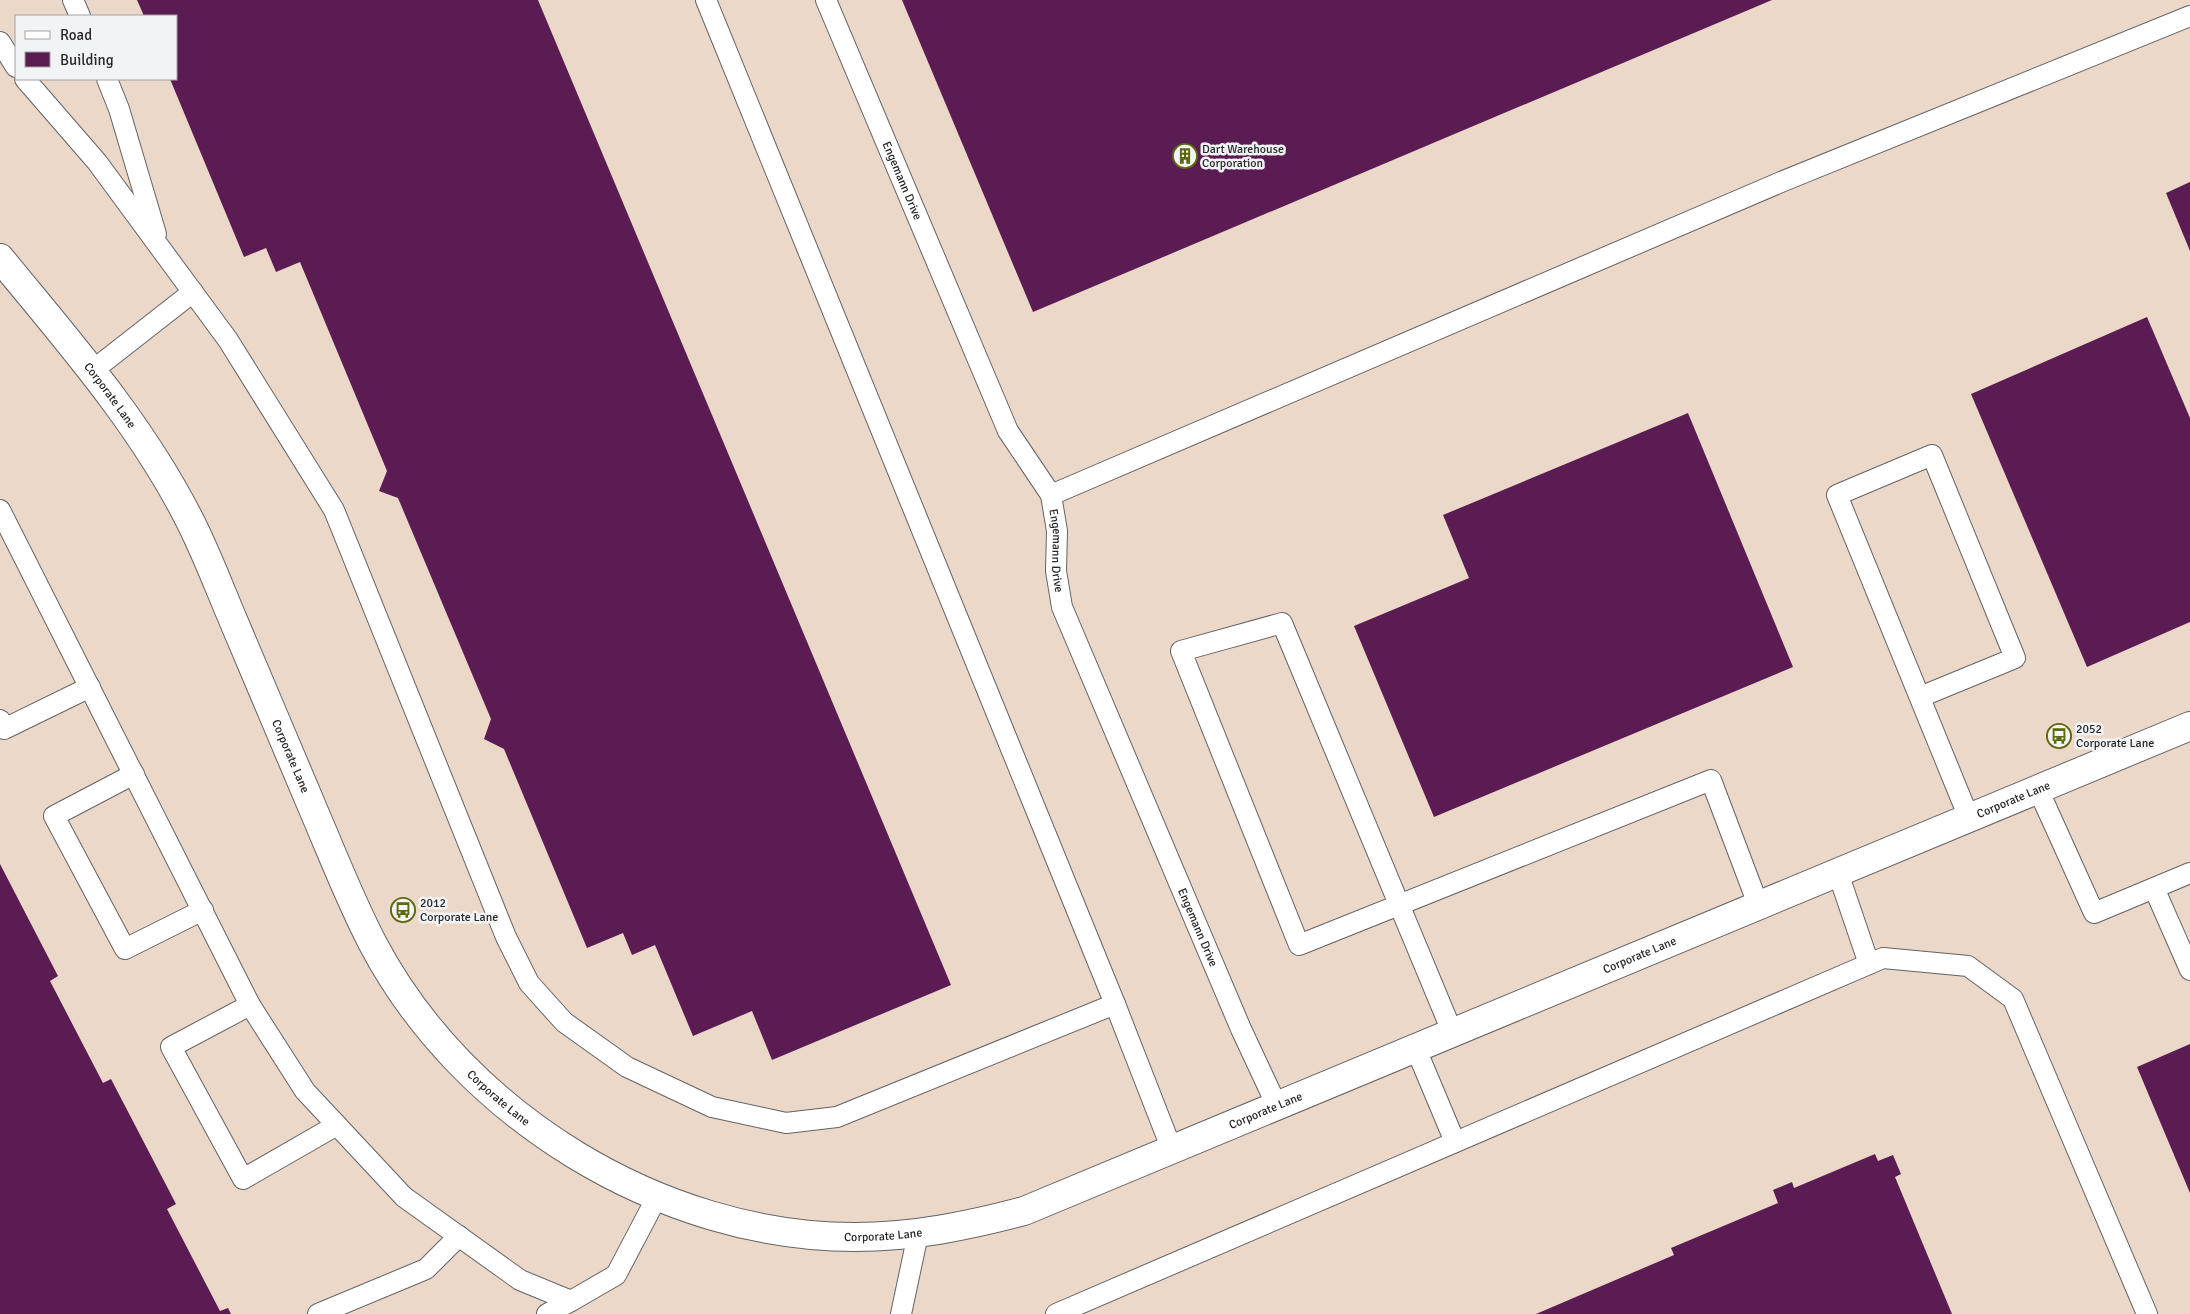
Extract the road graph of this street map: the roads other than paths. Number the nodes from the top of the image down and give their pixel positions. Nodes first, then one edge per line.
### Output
1 (73, 0) edge
2 (706, 0) edge
3 (826, 0) edge
4 (80, 15) edge
5 (2190, 16) edge
6 (0, 42) edge
7 (15, 65) edge
8 (26, 80) edge
9 (107, 80) edge
10 (160, 248) junction
11 (3, 269) edge
12 (193, 292) junction
13 (92, 371) junction
14 (1051, 495) junction
15 (0, 510) edge
16 (8, 548) edge
17 (90, 687) junction
18 (1920, 697) junction
19 (0, 720) edge
20 (2190, 726) edge
21 (134, 774) junction
22 (2038, 789) junction
23 (1969, 818) junction
24 (1838, 873) junction
25 (2190, 873) edge
26 (2154, 888) junction
27 (1400, 904) junction
28 (1759, 906) junction
29 (203, 910) junction
30 (1869, 964) junction
31 (2190, 970) edge
32 (250, 1004) junction
33 (1115, 1004) junction
34 (1453, 1034) junction
35 (1416, 1049) junction
36 (1277, 1106) junction
37 (337, 1125) junction
38 (1456, 1142) junction
39 (1172, 1150) junction
40 (657, 1197) junction
41 (918, 1234) junction
42 (459, 1236) junction
43 (571, 1301) junction
44 (318, 1314) edge
45 (547, 1314) edge
46 (901, 1314) edge
47 (1056, 1314) edge
48 (2147, 1314) edge

1 - 4 lane
2 - 33 lane
3 - 14 lane, Engemann Drive
5 - 14 lane
6 - 7 lane
8 - 10 lane
9 - 10 lane
10 - 12 lane
11 - 13 street, Corporate Lane
12 - 13 lane
12 - 33 lane
13 - 40 street, Corporate Lane
14 - 36 lane, Engemann Drive
15 - 16 lane
16 - 17 lane
17 - 19 lane
17 - 21 lane
18 - 18 lane
18 - 23 lane
20 - 22 street, Corporate Lane
21 - 29 lane
21 - 29 lane
22 - 23 street, Corporate Lane
22 - 26 lane
23 - 24 street, Corporate Lane
24 - 28 street, Corporate Lane
24 - 30 lane
25 - 26 lane
26 - 31 lane
27 - 27 lane
27 - 28 lane
27 - 34 lane
28 - 34 street, Corporate Lane
29 - 32 lane
30 - 38 lane
30 - 48 lane
32 - 37 lane
32 - 37 lane
33 - 39 lane
34 - 35 street, Corporate Lane
35 - 36 street, Corporate Lane
35 - 38 lane
36 - 39 street, Corporate Lane
37 - 42 lane
38 - 47 lane
39 - 41 street, Corporate Lane
40 - 41 street, Corporate Lane
40 - 43 lane
41 - 46 lane
42 - 43 lane
42 - 44 lane
43 - 45 lane

